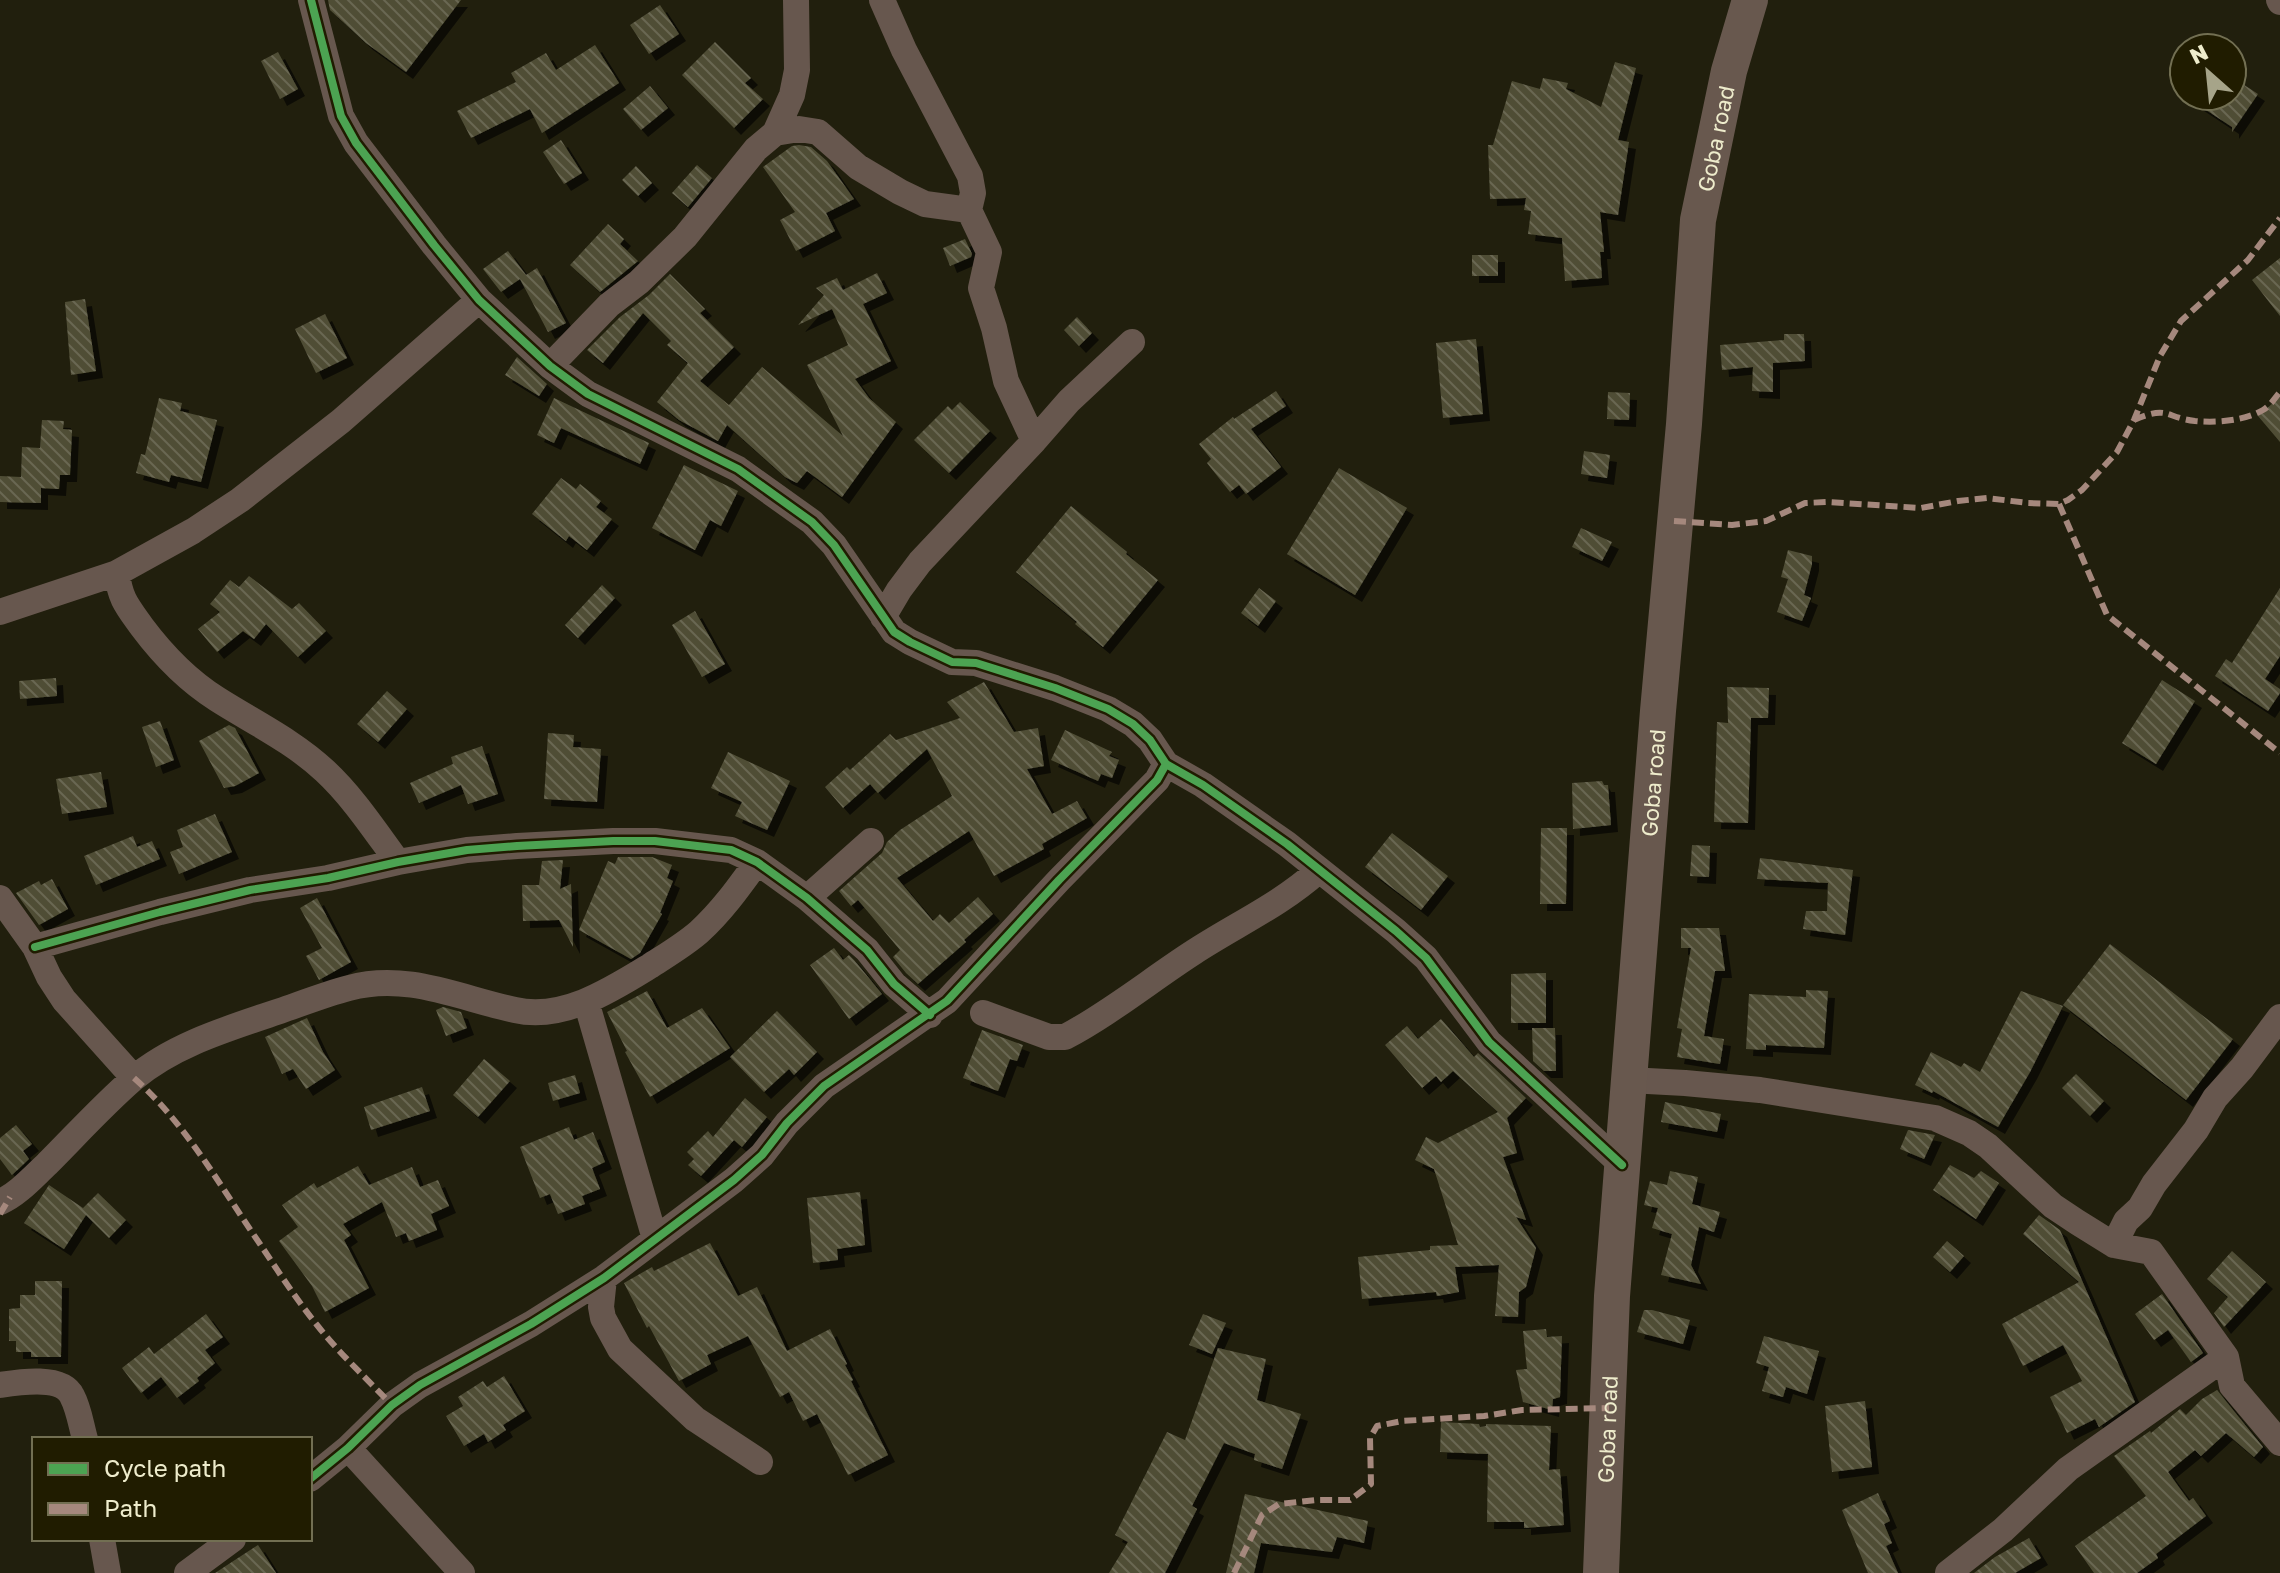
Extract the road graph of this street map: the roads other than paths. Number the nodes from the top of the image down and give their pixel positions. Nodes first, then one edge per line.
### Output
1 (311, 0) edge
2 (796, 0) edge
3 (882, 0) edge
4 (1750, 0) edge
5 (775, 133) junction
6 (969, 210) junction
7 (479, 300) junction
8 (1132, 342) dead end
9 (550, 366) junction
10 (1034, 441) junction
11 (117, 573) junction
12 (0, 612) edge
13 (883, 617) junction
14 (1166, 764) junction
15 (871, 841) dead end
16 (398, 862) junction
17 (757, 862) junction
18 (1318, 871) junction
19 (0, 898) edge
20 (807, 898) junction
21 (35, 947) junction
22 (586, 1001) junction
23 (983, 1013) dead end
24 (930, 1015) junction
25 (2280, 1017) edge
26 (134, 1078) junction
27 (1629, 1080) junction
28 (1622, 1165) junction
29 (0, 1202) edge
30 (655, 1239) junction
31 (2114, 1245) junction
32 (604, 1278) junction
33 (2226, 1357) junction
34 (0, 1385) edge
35 (84, 1437) edge
36 (2280, 1443) edge
37 (348, 1448) junction
38 (760, 1462) dead end
39 (312, 1477) edge
40 (102, 1541) edge
41 (230, 1541) edge
42 (108, 1573) edge
43 (187, 1573) edge
44 (462, 1573) edge
45 (1601, 1573) edge
46 (1948, 1573) edge

1 - 7 street
2 - 5 street
3 - 6 street
4 - 27 main road, Goba road
5 - 6 street
5 - 9 street
6 - 10 street
7 - 9 street
7 - 11 street
8 - 10 street
9 - 13 street
10 - 13 street
11 - 12 street
11 - 16 street
13 - 14 street
14 - 18 street
14 - 24 street
15 - 20 street
16 - 17 street
16 - 21 street
17 - 20 street
17 - 22 street
18 - 23 street
18 - 28 street
19 - 21 street
20 - 24 street
21 - 26 street
22 - 26 street
22 - 30 street
24 - 30 street
25 - 31 street
26 - 29 street
27 - 28 main road, Goba road
27 - 31 street
28 - 45 main road, Goba road
30 - 32 street
31 - 33 street
32 - 37 street
32 - 38 street
33 - 36 street
33 - 46 street
34 - 35 street
37 - 39 street
37 - 44 street
40 - 42 street
41 - 43 street

